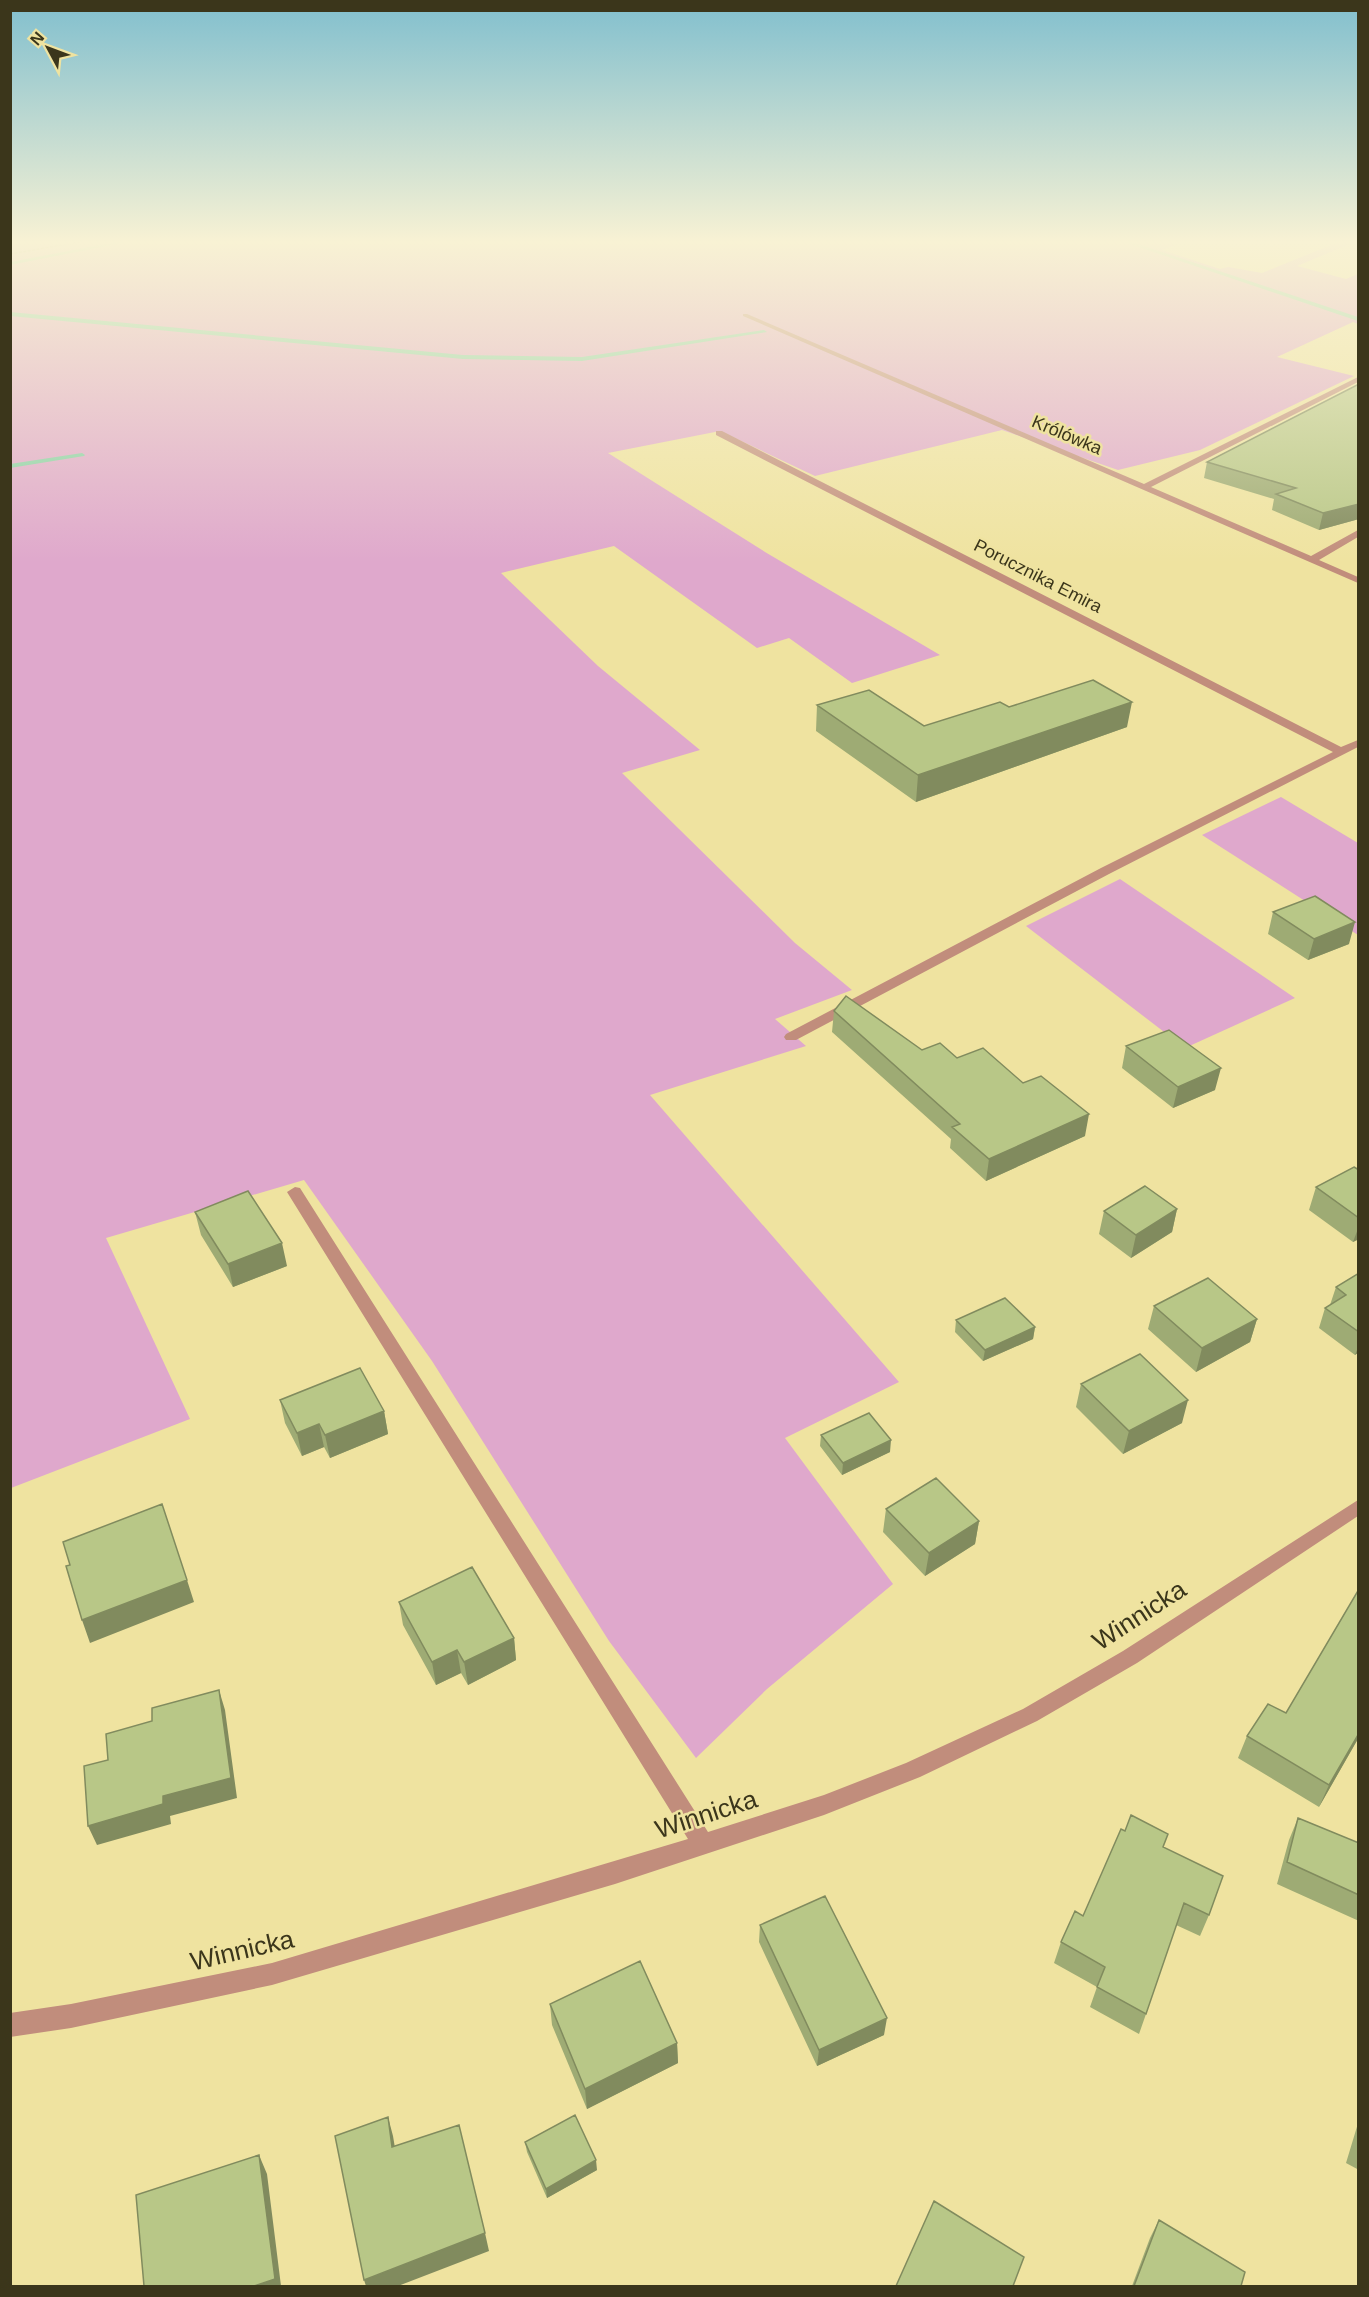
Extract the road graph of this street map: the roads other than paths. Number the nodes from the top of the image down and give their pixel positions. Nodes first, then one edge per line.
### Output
1 (822, 348) edge
2 (1359, 379) edge
3 (719, 433) dead end
4 (1145, 487) junction
5 (1359, 533) edge
6 (1312, 560) junction
7 (1359, 580) edge
8 (1359, 742) edge
9 (1342, 752) junction
10 (791, 1037) dead end
11 (295, 1192) dead end
12 (1359, 1507) edge
13 (704, 1845) junction
14 (10, 2025) edge

1 - 4 street, Królówka
2 - 4 street
3 - 9 street, Porucznika Emira
4 - 6 street, Królówka
5 - 6 street
6 - 7 street, Królówka
8 - 9 street
9 - 10 street
11 - 13 street
12 - 13 street, Winnicka
13 - 14 street, Winnicka

